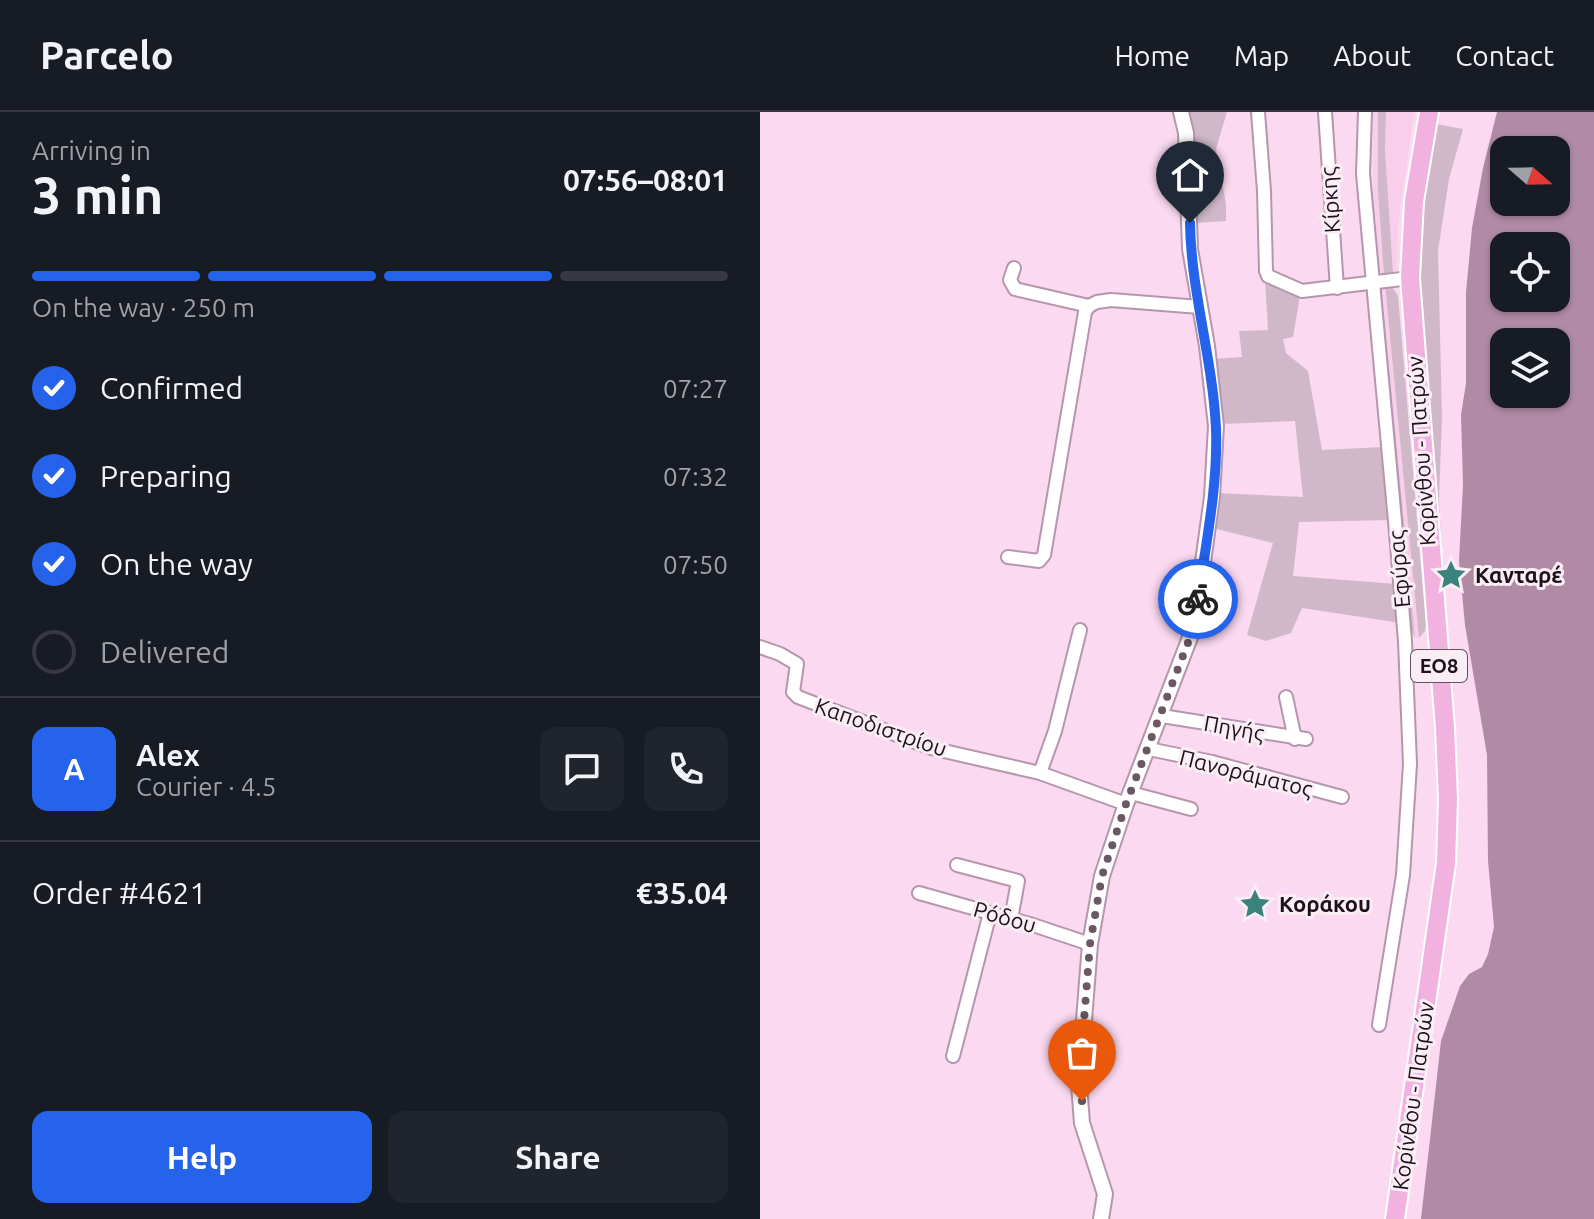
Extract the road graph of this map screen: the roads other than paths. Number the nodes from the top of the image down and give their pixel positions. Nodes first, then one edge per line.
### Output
1 (1181, 112) edge
2 (1258, 112) edge
3 (1325, 112) edge
4 (1365, 112) edge
5 (1429, 112) edge
6 (1014, 268) dead end
7 (1410, 278) junction
8 (1373, 281) junction
9 (1337, 288) junction
10 (1089, 306) junction
11 (1200, 307) junction
12 (1008, 557) dead end
13 (1080, 630) dead end
14 (760, 647) edge
15 (1286, 697) dead end
16 (1162, 716) junction
17 (1149, 749) junction
18 (1040, 773) junction
19 (1342, 797) dead end
20 (1129, 799) junction
21 (1191, 809) dead end
22 (957, 865) dead end
23 (919, 893) dead end
24 (990, 913) junction
25 (1011, 919) junction
26 (1090, 944) junction
27 (1379, 1025) dead end
28 (953, 1056) dead end
29 (1101, 1219) edge
30 (1395, 1219) edge

1 - 11 street
2 - 9 street
3 - 9 street, Κίρκης
4 - 8 street, Εφύρας
5 - 7 main road, Κορίνθου - Πατρών / ΕΟ8
6 - 10 street
7 - 8 street
7 - 30 main road, Κορίνθου - Πατρών / ΕΟ8
8 - 9 street
8 - 27 street, Εφύρας
10 - 11 street
10 - 12 street
11 - 16 street
13 - 18 street
14 - 18 street, Καποδιστρίου
15 - 16 street, Πηγής
16 - 17 street
17 - 19 street, Πανοράματος
17 - 20 street
18 - 20 street
20 - 21 street
20 - 26 street
22 - 25 street
23 - 24 street, Ρόδου
24 - 25 street, Ρόδου
24 - 28 street
25 - 26 street, Ρόδου
26 - 29 street

